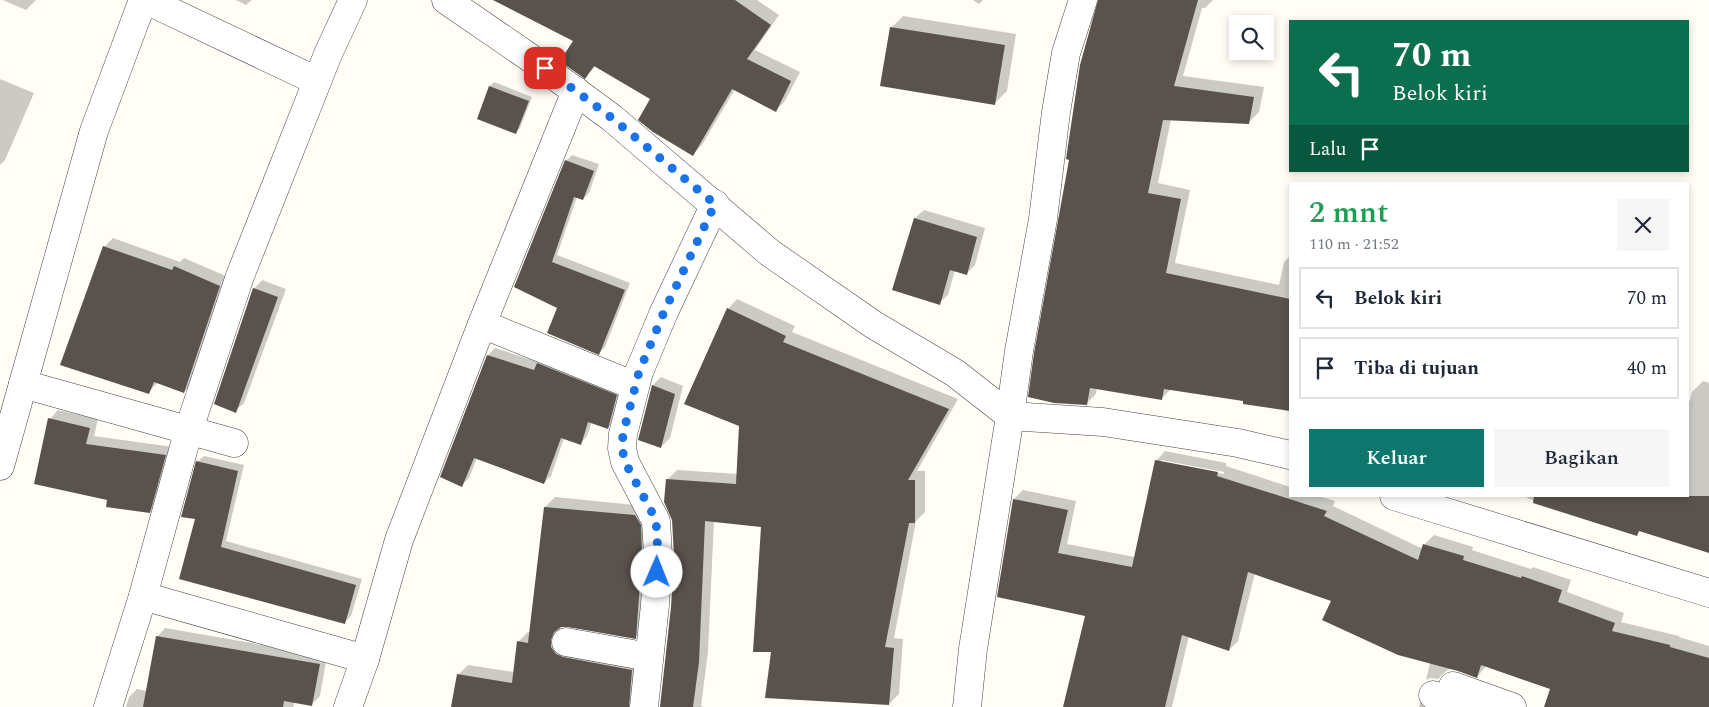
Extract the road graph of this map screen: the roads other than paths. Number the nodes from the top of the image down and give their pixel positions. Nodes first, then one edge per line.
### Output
1 (145, 0) edge
2 (446, 0) edge
3 (1083, 0) edge
4 (352, 2) edge
5 (317, 81) junction
6 (576, 91) junction
7 (715, 204) junction
8 (482, 324) junction
9 (23, 384) junction
10 (635, 386) junction
11 (1010, 416) junction
12 (189, 430) junction
13 (234, 443) dead end
14 (1289, 455) edge
15 (0, 466) edge
16 (1289, 466) edge
17 (1397, 497) edge
18 (1426, 497) edge
19 (1709, 592) edge
20 (143, 596) junction
21 (566, 642) dead end
22 (649, 657) junction
23 (365, 659) junction
24 (108, 707) edge
25 (348, 707) edge
26 (644, 707) edge
27 (967, 707) edge
28 (1471, 707) edge
29 (1512, 707) edge

1 - 5 street
1 - 9 street
2 - 6 street
3 - 11 street
4 - 5 street
5 - 12 street
6 - 7 street
6 - 8 street
7 - 10 street
7 - 11 street
8 - 10 street
8 - 23 street
9 - 12 street
9 - 15 street
10 - 22 street
11 - 14 street
11 - 16 street
11 - 27 street
12 - 13 street
12 - 20 street
17 - 19 street
18 - 19 street
20 - 23 street
20 - 24 street
21 - 22 street
22 - 26 street
23 - 25 street
28 - 29 street

